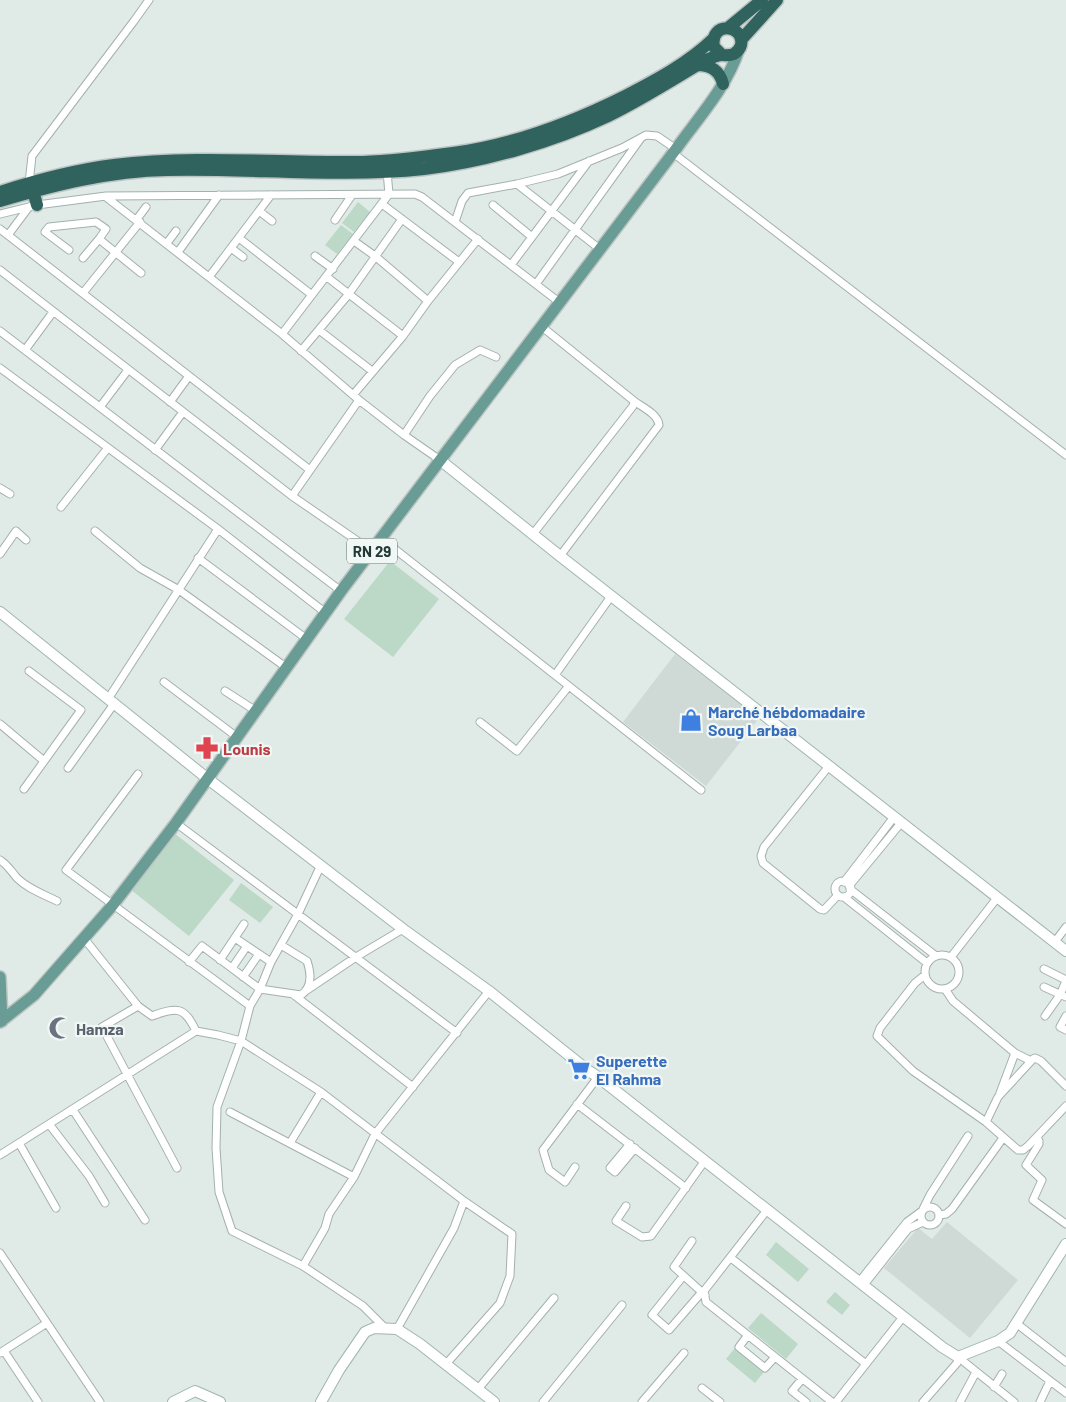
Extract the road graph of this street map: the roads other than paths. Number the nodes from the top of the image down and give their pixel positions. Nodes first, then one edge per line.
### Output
1 (149, 0) edge
2 (762, 0) edge
3 (778, 0) edge
4 (728, 28) junction
5 (714, 39) junction
6 (740, 45) junction
7 (724, 55) junction
8 (698, 65) junction
9 (730, 72) junction
10 (723, 84) junction
11 (643, 136) junction
12 (675, 151) junction
13 (590, 161) junction
14 (387, 172) junction
15 (517, 184) junction
16 (31, 187) junction
17 (0, 192) edge
18 (389, 194) junction
19 (271, 195) junction
20 (352, 195) junction
21 (106, 196) junction
22 (219, 196) junction
23 (382, 204) junction
24 (493, 205) dead end
25 (33, 206) junction
26 (1, 207) edge
27 (146, 207) dead end
28 (259, 211) junction
29 (551, 212) junction
30 (402, 218) junction
31 (335, 220) dead end
32 (138, 221) junction
33 (272, 221) dead end
34 (455, 222) junction
35 (0, 229) edge
36 (576, 230) junction
37 (176, 231) dead end
38 (8, 234) junction
39 (532, 237) junction
40 (239, 238) junction
41 (99, 239) junction
42 (478, 239) junction
43 (354, 241) junction
44 (167, 243) junction
45 (231, 248) junction
46 (69, 250) dead end
47 (600, 250) junction
48 (116, 252) junction
49 (178, 252) junction
50 (315, 256) dead end
51 (375, 256) junction
52 (243, 257) dead end
53 (83, 258) dead end
54 (459, 262) junction
55 (511, 264) junction
56 (0, 270) edge
57 (333, 270) junction
58 (141, 273) dead end
59 (209, 276) junction
60 (327, 277) junction
61 (536, 284) junction
62 (82, 293) junction
63 (312, 295) junction
64 (348, 295) junction
65 (428, 301) junction
66 (559, 302) junction
67 (54, 312) junction
68 (541, 326) junction
69 (319, 330) junction
70 (0, 331) edge
71 (282, 334) junction
72 (403, 336) junction
73 (25, 350) junction
74 (301, 351) junction
75 (496, 357) dead end
76 (0, 368) edge
77 (128, 370) junction
78 (372, 371) junction
79 (189, 376) junction
80 (353, 395) junction
81 (359, 400) junction
82 (634, 401) junction
83 (170, 402) junction
84 (100, 407) junction
85 (183, 412) junction
86 (404, 435) junction
87 (107, 449) junction
88 (155, 450) junction
89 (1066, 455) edge
90 (440, 460) junction
91 (310, 470) junction
92 (0, 488) edge
93 (10, 494) dead end
94 (292, 496) junction
95 (61, 507) dead end
96 (218, 529) junction
97 (95, 531) dead end
98 (533, 534) junction
99 (382, 539) junction
100 (26, 540) dead end
101 (372, 551) junction
102 (0, 554) edge
103 (560, 556) junction
104 (198, 558) junction
105 (178, 590) junction
106 (341, 591) junction
107 (612, 595) junction
108 (0, 612) edge
109 (327, 614) junction
110 (308, 640) junction
111 (287, 668) junction
112 (29, 670) dead end
113 (555, 675) junction
114 (164, 682) dead end
115 (568, 687) junction
116 (225, 691) dead end
117 (111, 701) junction
118 (256, 711) junction
119 (480, 722) dead end
120 (0, 724) edge
121 (237, 737) junction
122 (44, 761) junction
123 (829, 766) junction
124 (68, 768) dead end
125 (138, 774) dead end
126 (208, 778) junction
127 (24, 789) dead end
128 (701, 790) dead end
129 (898, 820) junction
130 (176, 823) junction
131 (0, 860) edge
132 (321, 865) junction
133 (848, 885) junction
134 (841, 896) junction
135 (997, 898) junction
136 (57, 901) dead end
137 (112, 906) junction
138 (298, 914) junction
139 (244, 924) dead end
140 (1066, 927) edge
141 (403, 929) junction
142 (83, 937) junction
143 (235, 938) junction
144 (1054, 943) junction
145 (281, 945) junction
146 (247, 946) junction
147 (1066, 951) edge
148 (259, 954) junction
149 (936, 956) junction
150 (356, 957) junction
151 (951, 957) junction
152 (220, 960) junction
153 (189, 962) junction
154 (271, 962) junction
155 (927, 964) junction
156 (232, 968) junction
157 (1044, 969) dead end
158 (925, 975) junction
159 (0, 977) edge
160 (243, 977) junction
161 (1066, 981) edge
162 (1044, 987) dead end
163 (260, 989) junction
164 (945, 989) junction
165 (307, 990) junction
166 (490, 991) junction
167 (293, 995) junction
168 (1063, 996) edge
169 (138, 1006) junction
170 (250, 1006) junction
171 (1045, 1016) dead end
172 (1066, 1016) edge
173 (1, 1021) edge
174 (1066, 1030) edge
175 (196, 1031) junction
176 (457, 1033) junction
177 (241, 1041) junction
178 (1015, 1053) junction
179 (1031, 1061) junction
180 (128, 1075) junction
181 (598, 1077) junction
182 (1066, 1086) edge
183 (413, 1087) junction
184 (321, 1092) junction
185 (998, 1097) junction
186 (577, 1104) junction
187 (1066, 1106) edge
188 (72, 1110) junction
189 (230, 1112) dead end
190 (986, 1122) junction
191 (49, 1124) junction
192 (375, 1134) junction
193 (968, 1136) dead end
194 (1037, 1137) junction
195 (1004, 1138) junction
196 (19, 1143) junction
197 (290, 1143) junction
198 (0, 1155) edge
199 (704, 1162) junction
200 (576, 1167) dead end
201 (176, 1168) dead end
202 (354, 1178) junction
203 (686, 1188) junction
204 (464, 1201) junction
205 (105, 1202) dead end
206 (626, 1206) dead end
207 (56, 1208) dead end
208 (767, 1210) junction
209 (923, 1210) junction
210 (939, 1215) junction
211 (145, 1220) dead end
212 (923, 1222) junction
213 (1066, 1224) edge
214 (692, 1241) dead end
215 (1066, 1244) edge
216 (0, 1253) edge
217 (731, 1258) junction
218 (303, 1266) junction
219 (680, 1280) dead end
220 (861, 1284) junction
221 (703, 1294) junction
222 (554, 1298) dead end
223 (622, 1305) dead end
224 (903, 1317) junction
225 (47, 1323) junction
226 (1016, 1323) junction
227 (385, 1328) junction
228 (398, 1329) junction
229 (748, 1335) junction
230 (998, 1341) junction
231 (2, 1352) edge
232 (684, 1352) dead end
233 (774, 1356) junction
234 (958, 1356) junction
235 (1066, 1362) edge
236 (446, 1364) junction
237 (866, 1364) junction
238 (976, 1372) junction
239 (1002, 1374) dead end
240 (802, 1378) junction
241 (1050, 1381) junction
242 (994, 1387) junction
243 (702, 1388) dead end
244 (478, 1390) junction
245 (1066, 1393) edge
246 (829, 1401) edge
247 (38, 1402) edge
248 (100, 1402) edge
249 (173, 1402) edge
250 (220, 1402) edge
251 (321, 1402) edge
252 (494, 1402) edge
253 (543, 1402) edge
254 (642, 1402) edge
255 (720, 1402) edge
256 (806, 1402) edge
257 (923, 1402) edge
258 (960, 1402) edge
259 (1014, 1402) edge
260 (1040, 1402) edge

1 - 16 street
2 - 4 highway
3 - 6 highway, RN 29
4 - 5 highway
4 - 6 highway
5 - 7 highway
5 - 16 highway
6 - 7 highway
6 - 9 main road, RN 29
7 - 8 highway
7 - 9 main road
8 - 10 highway
8 - 14 highway
9 - 10 main road, RN 29
10 - 12 main road, RN 29
11 - 12 street
11 - 13 street
11 - 36 street
12 - 47 main road, RN 29
12 - 89 street
13 - 15 street
13 - 29 street
14 - 16 highway
14 - 18 street
15 - 29 street
15 - 34 street
16 - 17 highway
16 - 25 highway
16 - 26 highway
18 - 20 street
18 - 23 street
18 - 34 street
19 - 20 street
19 - 22 street
19 - 28 street
20 - 31 street
21 - 22 street
21 - 25 street
21 - 32 street
22 - 49 street
23 - 30 street
23 - 43 street
24 - 39 street
25 - 26 street
25 - 38 street
27 - 32 street
28 - 33 street
28 - 40 street
29 - 36 street
29 - 39 street
30 - 51 street
30 - 54 street
32 - 44 street
32 - 48 street
34 - 42 street
35 - 38 street
36 - 47 street
36 - 61 street
37 - 44 street
38 - 62 street
39 - 55 street
40 - 45 street
40 - 63 street
41 - 46 street
41 - 48 street
41 - 53 street
42 - 54 street
42 - 55 street
43 - 51 street
43 - 57 street
44 - 49 street
45 - 52 street
45 - 59 street
47 - 66 main road, RN 29
48 - 58 street
48 - 62 street
49 - 59 street
50 - 57 street
51 - 64 street
51 - 65 street
54 - 65 street
55 - 61 street
56 - 67 street
57 - 60 street
59 - 71 street
60 - 63 street
60 - 64 street
61 - 66 street
62 - 79 street
63 - 71 street
64 - 69 street
64 - 72 street
65 - 72 street
66 - 68 main road, RN 29
67 - 73 street
67 - 77 street
68 - 82 street
68 - 90 main road, RN 29
69 - 74 street
69 - 78 street
70 - 73 street
71 - 74 street
72 - 78 street
73 - 84 street
74 - 80 street
75 - 86 street
76 - 87 street
77 - 83 street
77 - 84 street
78 - 80 street
79 - 83 street
79 - 91 street
80 - 81 street
81 - 86 street
81 - 91 street
82 - 98 street
82 - 103 street
83 - 85 street
84 - 88 street
85 - 88 street
85 - 94 street
86 - 90 street
87 - 95 street
87 - 96 street
88 - 106 street
90 - 98 street
90 - 99 main road, RN 29
91 - 94 street
92 - 93 street
94 - 101 street
96 - 104 street
96 - 109 street
97 - 105 street
98 - 103 street
99 - 101 main road, RN 29
99 - 113 street
100 - 102 street
101 - 106 main road, RN 29
103 - 107 street
104 - 105 street
104 - 110 street
105 - 111 street
105 - 117 street
106 - 109 main road, RN 29
107 - 113 street
107 - 123 street
108 - 117 street
109 - 110 main road, RN 29
110 - 111 main road, RN 29
111 - 118 main road, RN 29
112 - 122 street
113 - 115 street
114 - 121 street
115 - 119 street
115 - 128 street
116 - 118 street
117 - 124 street
117 - 126 street
118 - 121 main road, RN 29
120 - 122 street
121 - 126 main road, RN 29
122 - 127 street
123 - 129 street
123 - 134 street
125 - 137 street
126 - 130 main road, RN 29
126 - 132 street
129 - 133 street
129 - 135 street
130 - 137 main road, RN 29
130 - 138 street
131 - 136 street
132 - 138 street
132 - 141 street
133 - 134 street
133 - 134 street
133 - 149 street
134 - 155 street
135 - 144 street
135 - 151 street
137 - 142 main road, RN 29
137 - 153 street
138 - 145 street
138 - 150 street
139 - 143 street
140 - 144 street
141 - 150 street
141 - 166 street
142 - 169 street
142 - 173 main road, RN 29
143 - 146 street
143 - 152 street
144 - 147 street
145 - 154 street
145 - 165 street
146 - 148 street
146 - 156 street
148 - 154 street
148 - 160 street
149 - 151 street
149 - 155 street
150 - 165 street
150 - 176 street
151 - 164 street
152 - 153 street
152 - 156 street
153 - 170 street
154 - 163 street
155 - 158 street
156 - 160 street
157 - 161 street
158 - 164 street
158 - 190 street
159 - 173 main road
160 - 163 street
161 - 168 street
162 - 168 street
163 - 167 street
163 - 170 street
164 - 178 street
165 - 167 street
166 - 176 street
166 - 181 street
167 - 183 street
168 - 171 street
169 - 175 street
169 - 180 street
170 - 177 street
172 - 174 street
175 - 177 street
175 - 180 street
176 - 183 street
177 - 184 street
177 - 218 street
178 - 179 street
178 - 185 street
179 - 182 street
179 - 185 street
180 - 188 street
180 - 201 street
181 - 186 street
181 - 199 street
183 - 192 street
184 - 192 street
184 - 197 street
185 - 190 street
186 - 200 street
186 - 203 street
187 - 194 street
188 - 191 street
188 - 211 street
189 - 197 street
190 - 195 street
191 - 196 street
191 - 205 street
192 - 202 street
192 - 204 street
193 - 209 street
194 - 195 street
194 - 213 street
195 - 210 street
196 - 198 street
196 - 207 street
197 - 202 street
199 - 203 street
199 - 208 street
202 - 218 street
203 - 206 street
204 - 228 street
204 - 236 street
208 - 217 street
208 - 220 street
209 - 210 street
209 - 212 street
209 - 220 street
210 - 212 street
212 - 220 street
214 - 221 street
215 - 226 street
216 - 225 street
217 - 221 street
217 - 237 street
218 - 227 street
219 - 221 street
220 - 224 street
221 - 229 street
222 - 244 street
223 - 253 street
224 - 234 street
224 - 237 street
225 - 231 street
225 - 248 street
226 - 230 street
226 - 235 street
227 - 228 street
227 - 251 street
228 - 236 street
229 - 233 street
229 - 233 street
230 - 234 street
230 - 241 street
231 - 247 street
232 - 254 street
233 - 240 street
234 - 238 street
234 - 257 street
236 - 244 street
237 - 246 street
238 - 242 street
238 - 258 street
239 - 242 street
240 - 246 street
240 - 256 street
241 - 245 street
241 - 260 street
242 - 259 street
243 - 255 street
244 - 252 street
249 - 250 street

